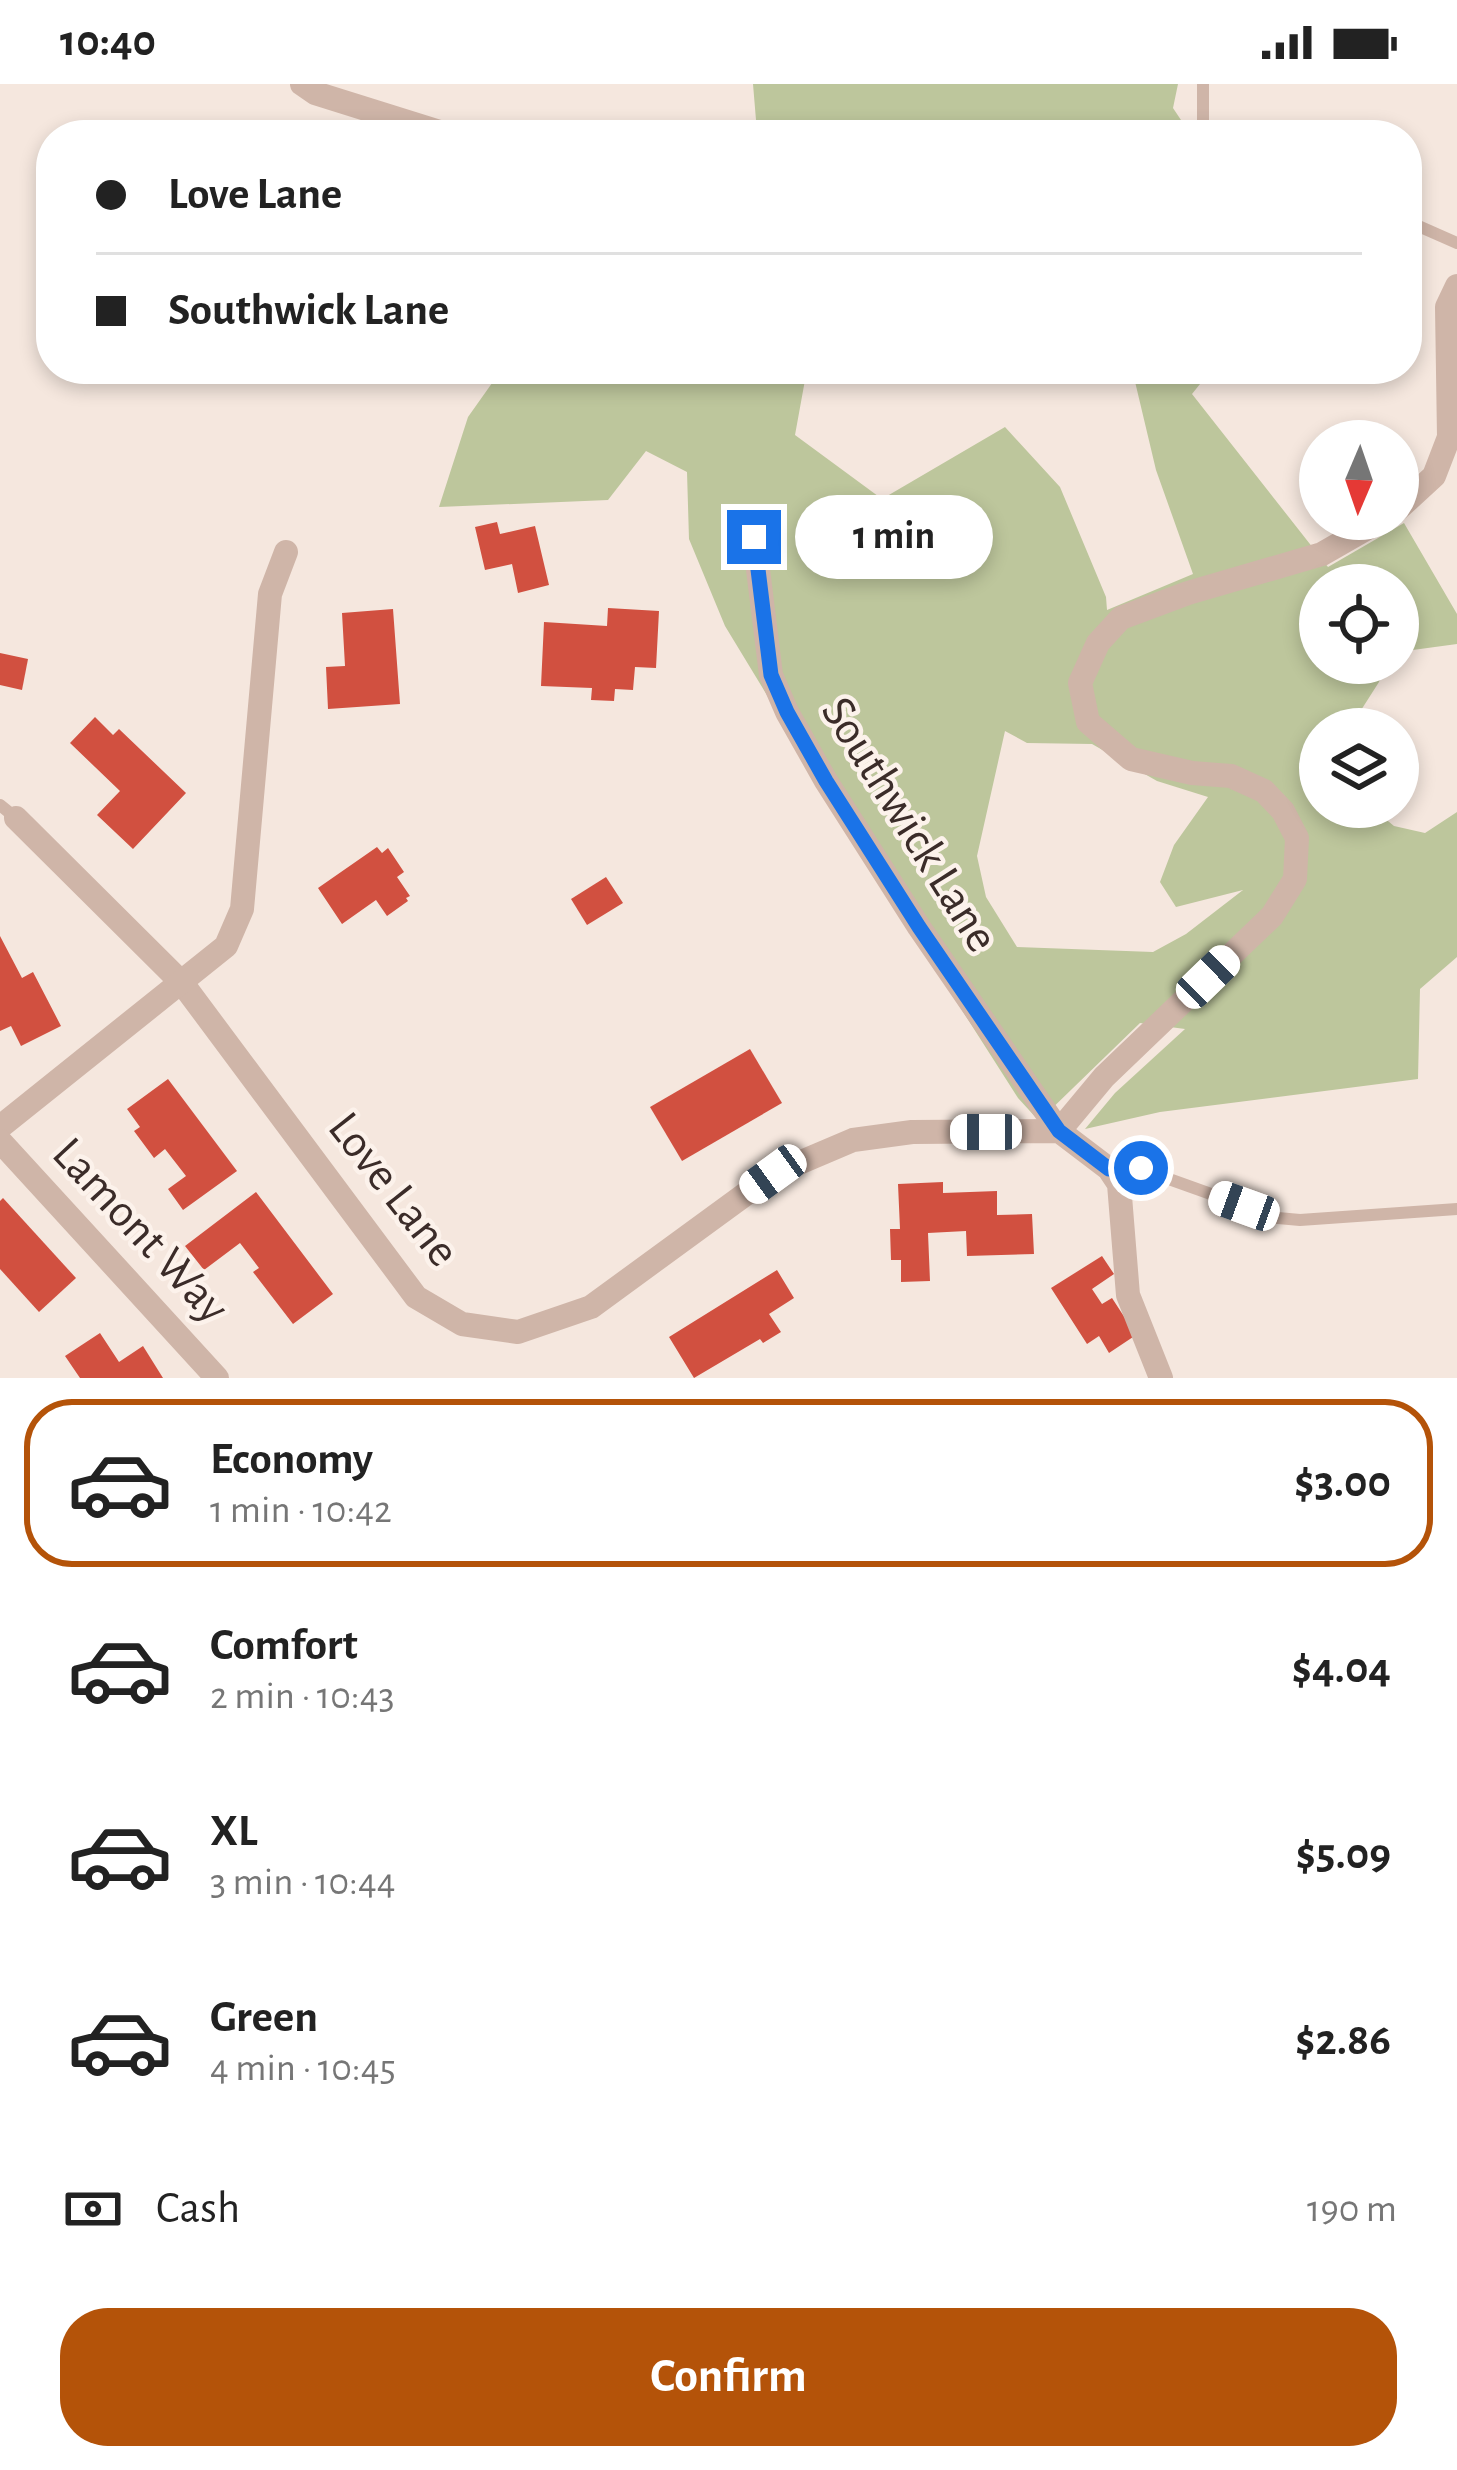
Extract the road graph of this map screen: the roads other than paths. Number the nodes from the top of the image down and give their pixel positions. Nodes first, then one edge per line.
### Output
1 (302, 84) edge
2 (1203, 84) edge
3 (402, 120) edge
4 (1203, 120) edge
5 (1422, 228) edge
6 (1457, 243) edge
7 (1457, 286) edge
8 (1419, 490) edge
9 (754, 537) dead end
10 (1346, 540) edge
11 (286, 552) dead end
12 (8, 811) edge
13 (182, 983) junction
14 (0, 1127) edge
15 (1059, 1131) junction
16 (0, 1141) edge
17 (1109, 1169) junction
18 (1457, 1209) edge
19 (217, 1378) edge
20 (1161, 1378) edge

1 - 3 street
2 - 4 lane
5 - 6 lane
7 - 8 street
9 - 15 street, Southwick Lane
10 - 15 street
11 - 13 street
12 - 13 street, Love Lane
13 - 14 street
13 - 15 street, Love Lane
15 - 17 street
16 - 19 street, Lamont Way
17 - 18 lane
17 - 20 street

